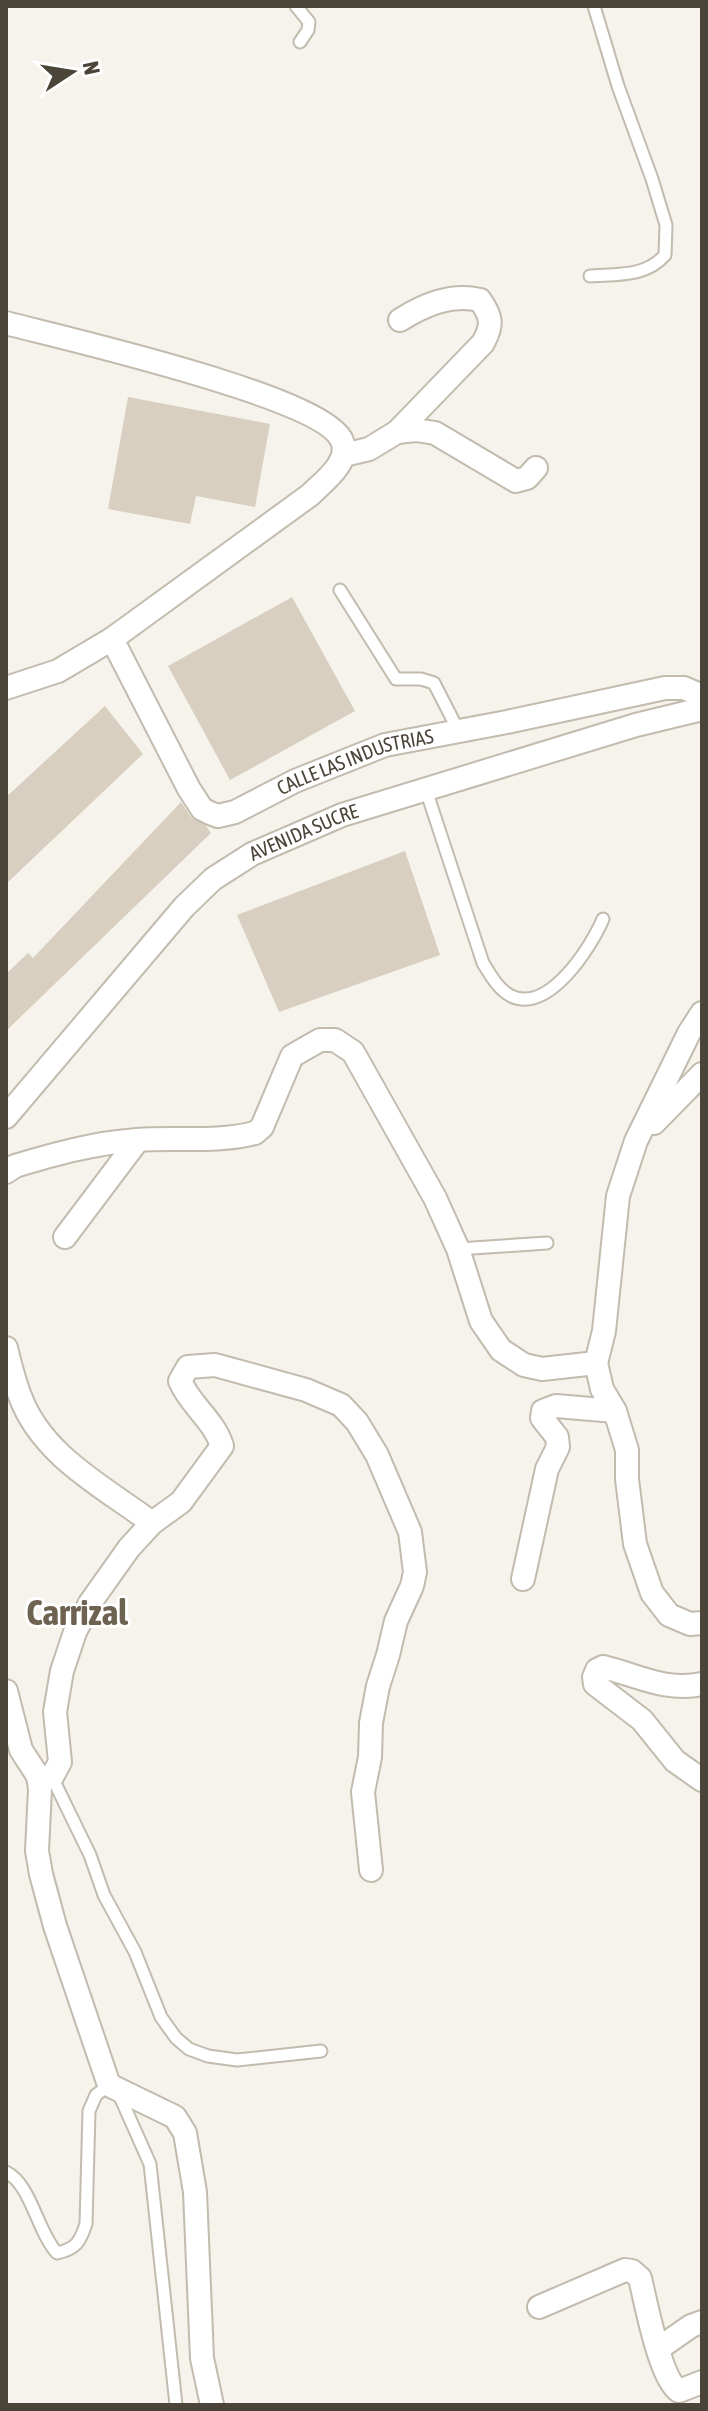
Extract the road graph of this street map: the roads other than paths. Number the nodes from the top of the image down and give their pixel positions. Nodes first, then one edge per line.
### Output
1 (296, 6) edge
2 (594, 6) edge
3 (300, 42) dead end
4 (590, 276) dead end
5 (400, 320) dead end
6 (6, 323) edge
7 (397, 432) junction
8 (344, 455) junction
9 (536, 468) dead end
10 (340, 590) dead end
11 (112, 639) junction
12 (6, 688) edge
13 (702, 696) edge
14 (702, 709) edge
15 (458, 730) junction
16 (426, 790) junction
17 (603, 919) dead end
18 (702, 1013) edge
19 (702, 1074) edge
20 (6, 1117) edge
21 (138, 1140) junction
22 (636, 1141) junction
23 (6, 1172) edge
24 (65, 1237) dead end
25 (547, 1243) dead end
26 (458, 1249) junction
27 (6, 1348) edge
28 (596, 1363) junction
29 (615, 1411) junction
30 (152, 1523) junction
31 (523, 1579) dead end
32 (702, 1623) edge
33 (702, 1684) edge
34 (6, 1691) edge
35 (45, 1777) junction
36 (702, 1780) edge
37 (371, 1870) dead end
38 (321, 2051) dead end
39 (112, 2086) junction
40 (6, 2172) edge
41 (539, 2307) dead end
42 (702, 2322) edge
43 (658, 2349) junction
44 (702, 2382) edge
45 (176, 2405) edge
46 (212, 2405) edge

1 - 3 lane
2 - 4 lane
5 - 7 street
6 - 8 street
7 - 8 street
7 - 9 street
8 - 11 street
10 - 15 lane
11 - 12 street
11 - 15 street, CALLE LAS INDUSTRIAS
13 - 15 street, CALLE LAS INDUSTRIAS
14 - 16 street, AVENIDA SUCRE
16 - 17 lane
16 - 20 street, AVENIDA SUCRE
18 - 22 street
19 - 22 street
21 - 23 street
21 - 24 street
21 - 26 street
22 - 28 street
25 - 26 lane
26 - 28 street
27 - 30 street
28 - 29 street
29 - 31 street
29 - 32 street
30 - 35 street
30 - 37 street
33 - 36 street
34 - 35 street
35 - 38 lane
35 - 39 street
39 - 40 lane
39 - 45 lane
39 - 46 street
41 - 43 street
42 - 43 street
43 - 44 street

